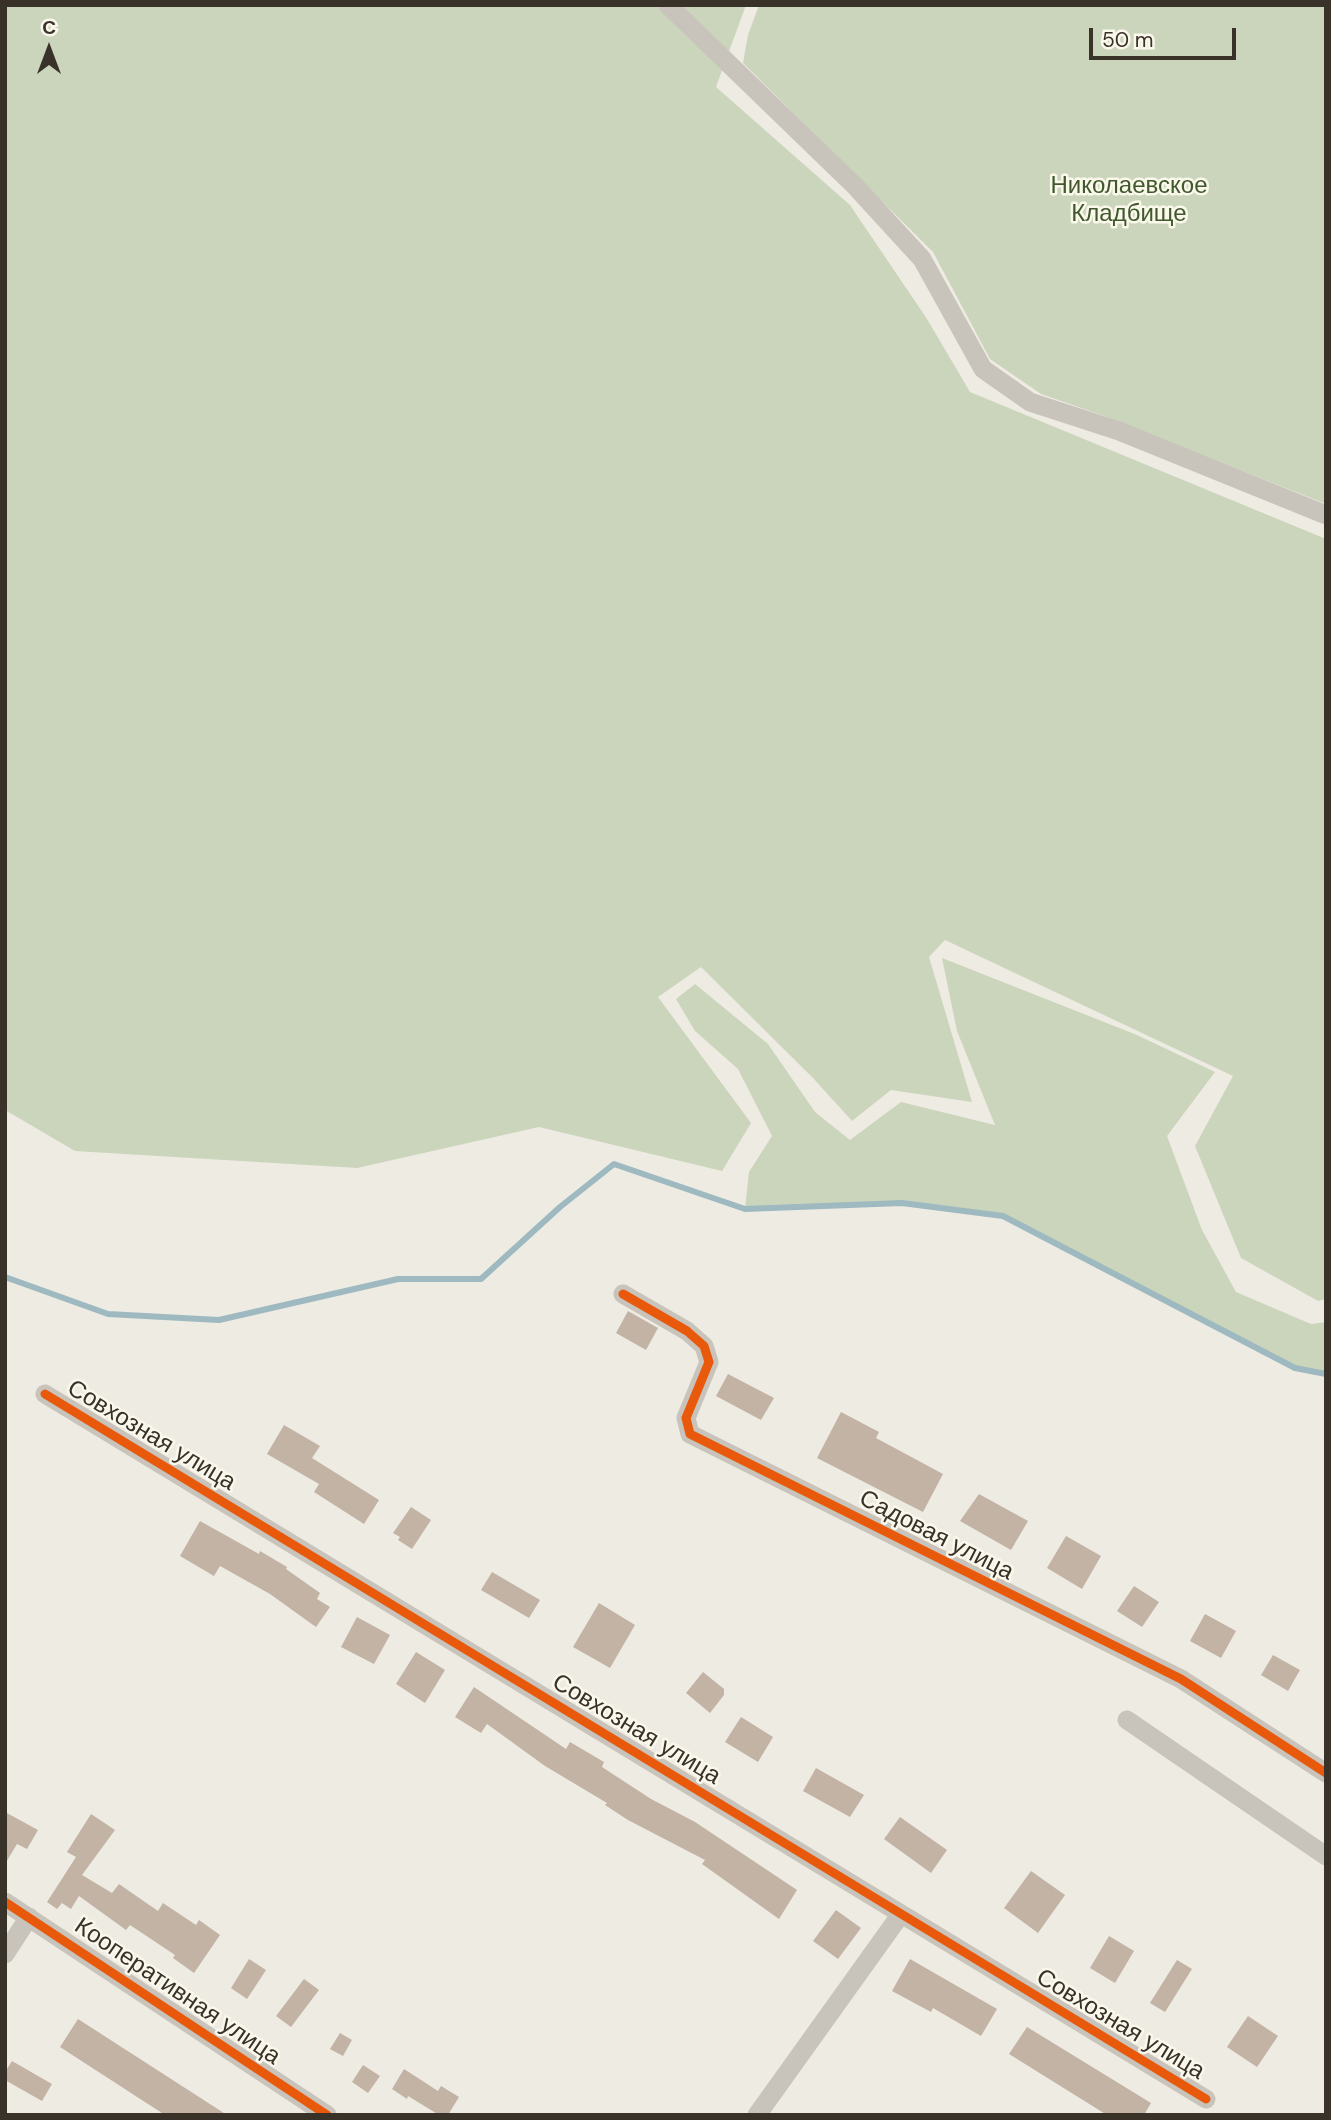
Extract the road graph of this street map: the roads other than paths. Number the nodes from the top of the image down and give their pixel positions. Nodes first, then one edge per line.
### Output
1 (668, 5) edge
2 (1326, 515) edge
3 (622, 1294) dead end
4 (45, 1394) dead end
5 (1127, 1720) dead end
6 (1326, 1773) edge
7 (1326, 1856) edge
8 (5, 1902) edge
9 (901, 1914) junction
10 (29, 1917) junction
11 (5, 1954) edge
12 (1206, 2099) dead end
13 (327, 2115) edge
14 (757, 2115) edge

1 - 2 street
3 - 6 street, Садовая улица
4 - 9 street, Совхозная улица
5 - 7 street
8 - 10 street, Кооперативная улица
9 - 12 street, Совхозная улица
9 - 14 street
10 - 11 street
10 - 13 street, Кооперативная улица

